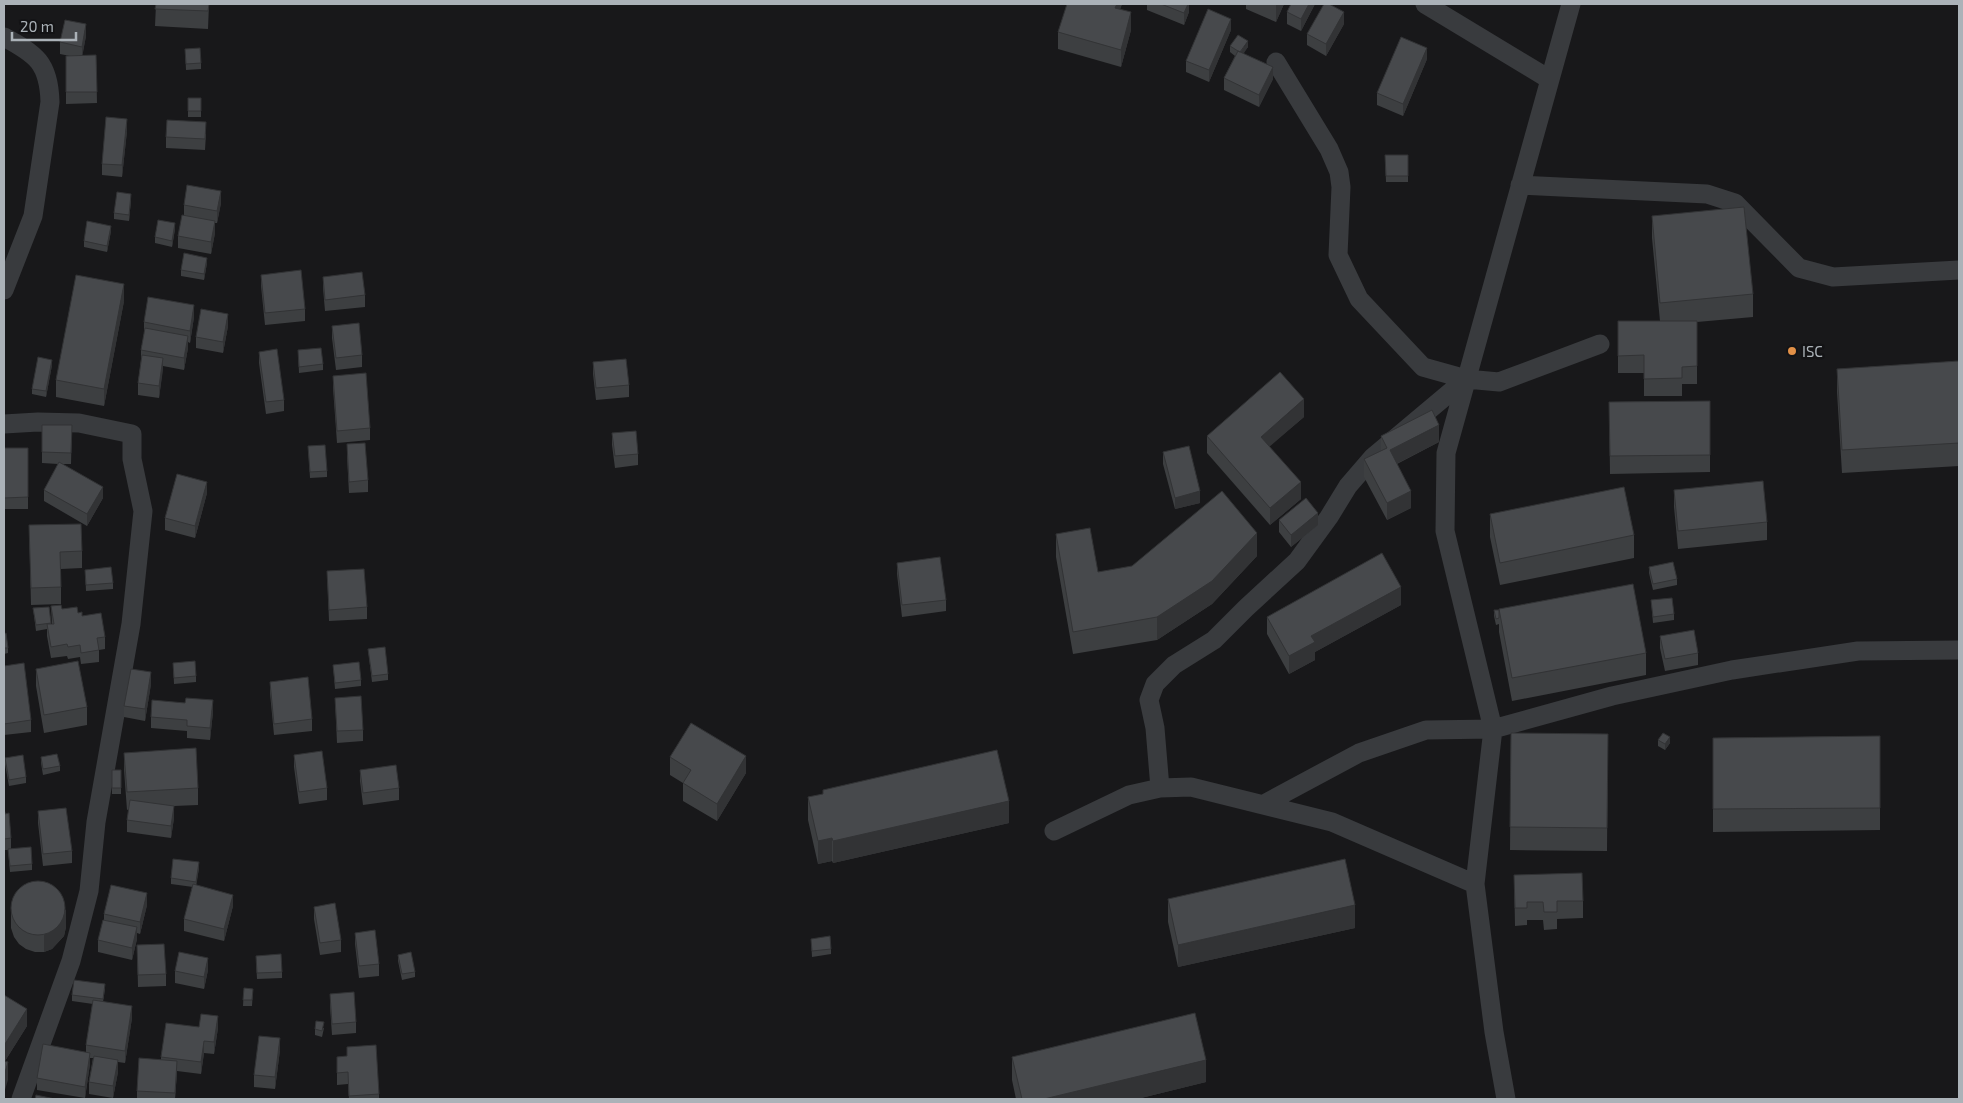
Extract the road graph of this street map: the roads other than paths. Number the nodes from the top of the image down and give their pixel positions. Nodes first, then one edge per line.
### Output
1 (1425, 4) edge
2 (1571, 4) edge
3 (4, 37) edge
4 (1276, 62) dead end
5 (1549, 79) junction
6 (1520, 185) junction
7 (1959, 270) edge
8 (4, 290) edge
9 (1600, 344) dead end
10 (1466, 379) junction
11 (4, 424) edge
12 (1959, 650) edge
13 (1493, 729) junction
14 (1160, 788) junction
15 (1264, 804) junction
16 (1054, 831) dead end
17 (1475, 884) junction
18 (21, 1099) edge
19 (1506, 1099) edge

1 - 5 street
2 - 5 street
3 - 8 street
4 - 10 street
5 - 6 street
6 - 7 street
6 - 10 street
9 - 10 street
10 - 13 street
10 - 14 street
11 - 18 street
12 - 13 street
13 - 15 street
13 - 17 street
14 - 15 street
14 - 16 street
15 - 17 street
17 - 19 street

